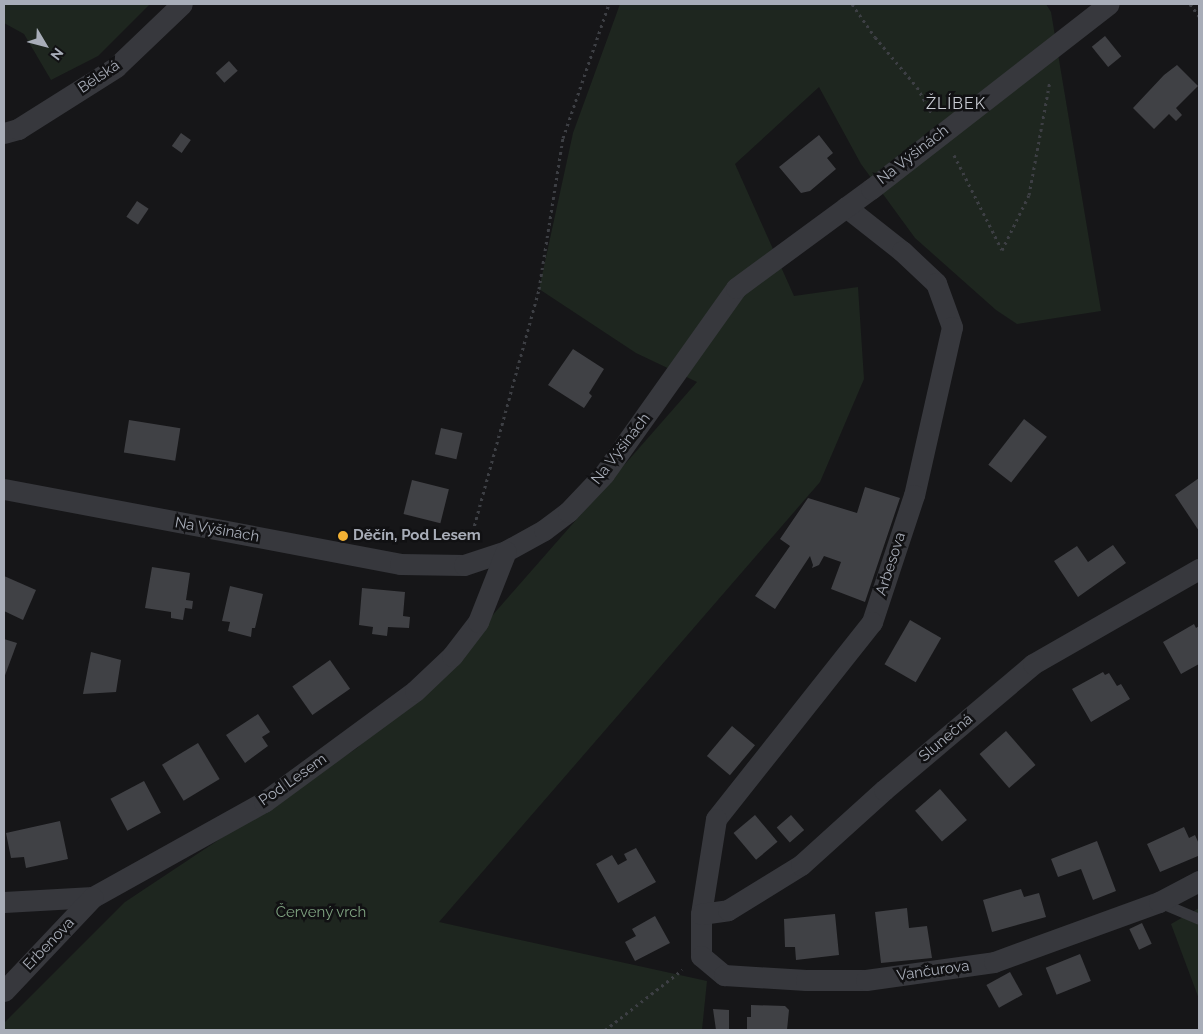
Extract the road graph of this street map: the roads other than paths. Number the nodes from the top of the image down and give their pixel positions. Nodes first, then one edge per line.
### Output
1 (182, 4) edge
2 (1109, 4) edge
3 (4, 133) edge
4 (846, 207) junction
5 (4, 489) edge
6 (506, 552) junction
7 (1199, 569) edge
8 (1199, 882) edge
9 (94, 897) junction
10 (4, 902) edge
11 (1159, 902) junction
12 (701, 914) junction
13 (1199, 919) edge
14 (4, 991) edge

1 - 3 street, Bělská
2 - 4 street, Na Výšinách
4 - 6 street, Na Výšinách
4 - 12 street, Arbesova
5 - 6 street, Na Výšinách
6 - 9 street, Pod Lesem
7 - 12 street, Slunečná
8 - 11 street, Vančurova
9 - 10 street, Pod Lesem
9 - 14 street, Erbenova
11 - 12 street, Vančurova
11 - 13 lane

